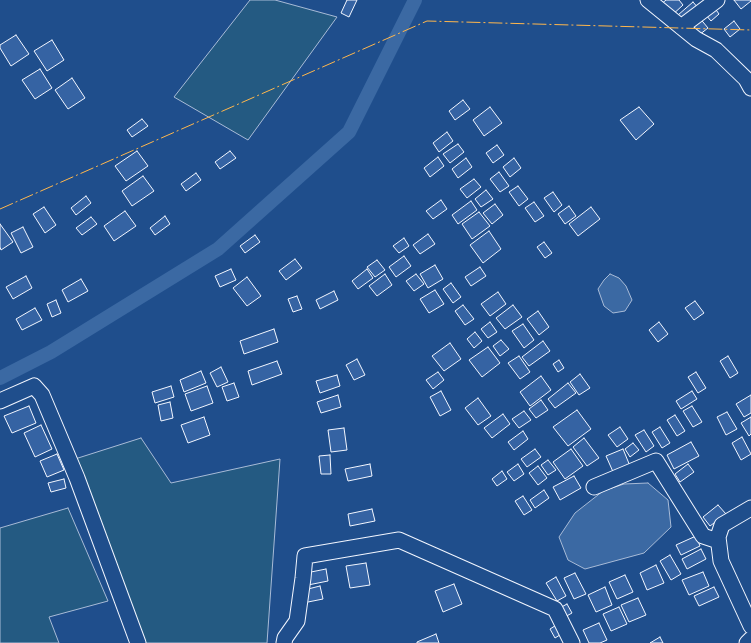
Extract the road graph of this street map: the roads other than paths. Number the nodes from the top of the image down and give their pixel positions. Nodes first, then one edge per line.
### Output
1 (648, 0) edge
2 (718, 0) edge
3 (681, 27) junction
4 (751, 88) edge
5 (0, 401) edge
6 (594, 487) dead end
7 (751, 508) edge
8 (718, 541) junction
9 (751, 626) edge
10 (751, 639) edge
11 (138, 643) edge
12 (284, 643) edge
13 (572, 643) edge
14 (747, 643) edge

1 - 3 street
2 - 3 street
3 - 4 street
5 - 11 street
6 - 8 street
7 - 8 street
8 - 9 street
10 - 14 street
12 - 13 street

